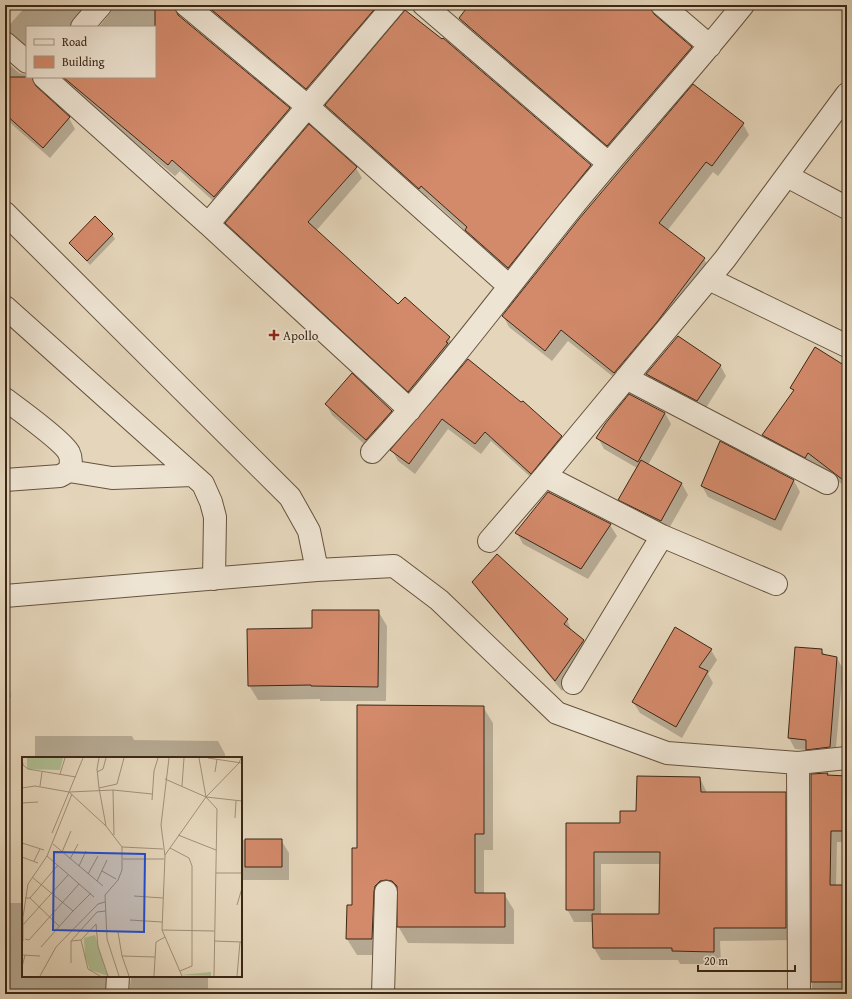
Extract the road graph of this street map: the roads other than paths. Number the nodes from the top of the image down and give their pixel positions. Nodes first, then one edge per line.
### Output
1 (101, 5) edge
2 (186, 5) edge
3 (394, 5) edge
4 (424, 5) edge
5 (662, 5) edge
6 (743, 5) edge
7 (83, 26) edge
8 (5, 43) edge
9 (710, 46) junction
10 (26, 61) edge
11 (45, 78) edge
12 (847, 94) edge
13 (307, 106) junction
14 (608, 163) junction
15 (787, 176) junction
16 (847, 208) edge
17 (5, 214) edge
18 (208, 224) junction
19 (709, 279) junction
20 (509, 286) junction
21 (5, 306) edge
22 (847, 346) edge
23 (626, 378) junction
24 (5, 399) edge
25 (410, 410) junction
26 (372, 452) dead end
27 (69, 471) junction
28 (193, 474) junction
29 (545, 476) junction
30 (5, 480) edge
31 (827, 483) dead end
32 (662, 536) junction
33 (489, 541) dead end
34 (317, 570) junction
35 (214, 579) junction
36 (776, 584) dead end
37 (5, 596) edge
38 (574, 683) dead end
39 (847, 758) edge
40 (798, 763) junction
41 (386, 892) dead end
42 (118, 977) edge
43 (117, 994) edge
44 (383, 994) edge
45 (799, 994) edge

1 - 7 street
2 - 13 street
3 - 13 street
4 - 14 street
5 - 9 street
6 - 9 street
8 - 10 street
9 - 14 street
11 - 18 street
12 - 15 street
13 - 18 street
13 - 20 street
14 - 20 street
15 - 16 street
15 - 19 street
17 - 34 street
18 - 25 street
19 - 22 street
19 - 23 street
20 - 25 street
21 - 28 street
23 - 29 street
23 - 31 street
24 - 27 street
25 - 26 street
27 - 28 street
27 - 30 street
28 - 35 street
29 - 32 street
29 - 33 street
32 - 36 street
32 - 38 street
34 - 35 street
34 - 40 street
35 - 37 street
39 - 40 street
40 - 45 street
41 - 44 street
42 - 43 street

